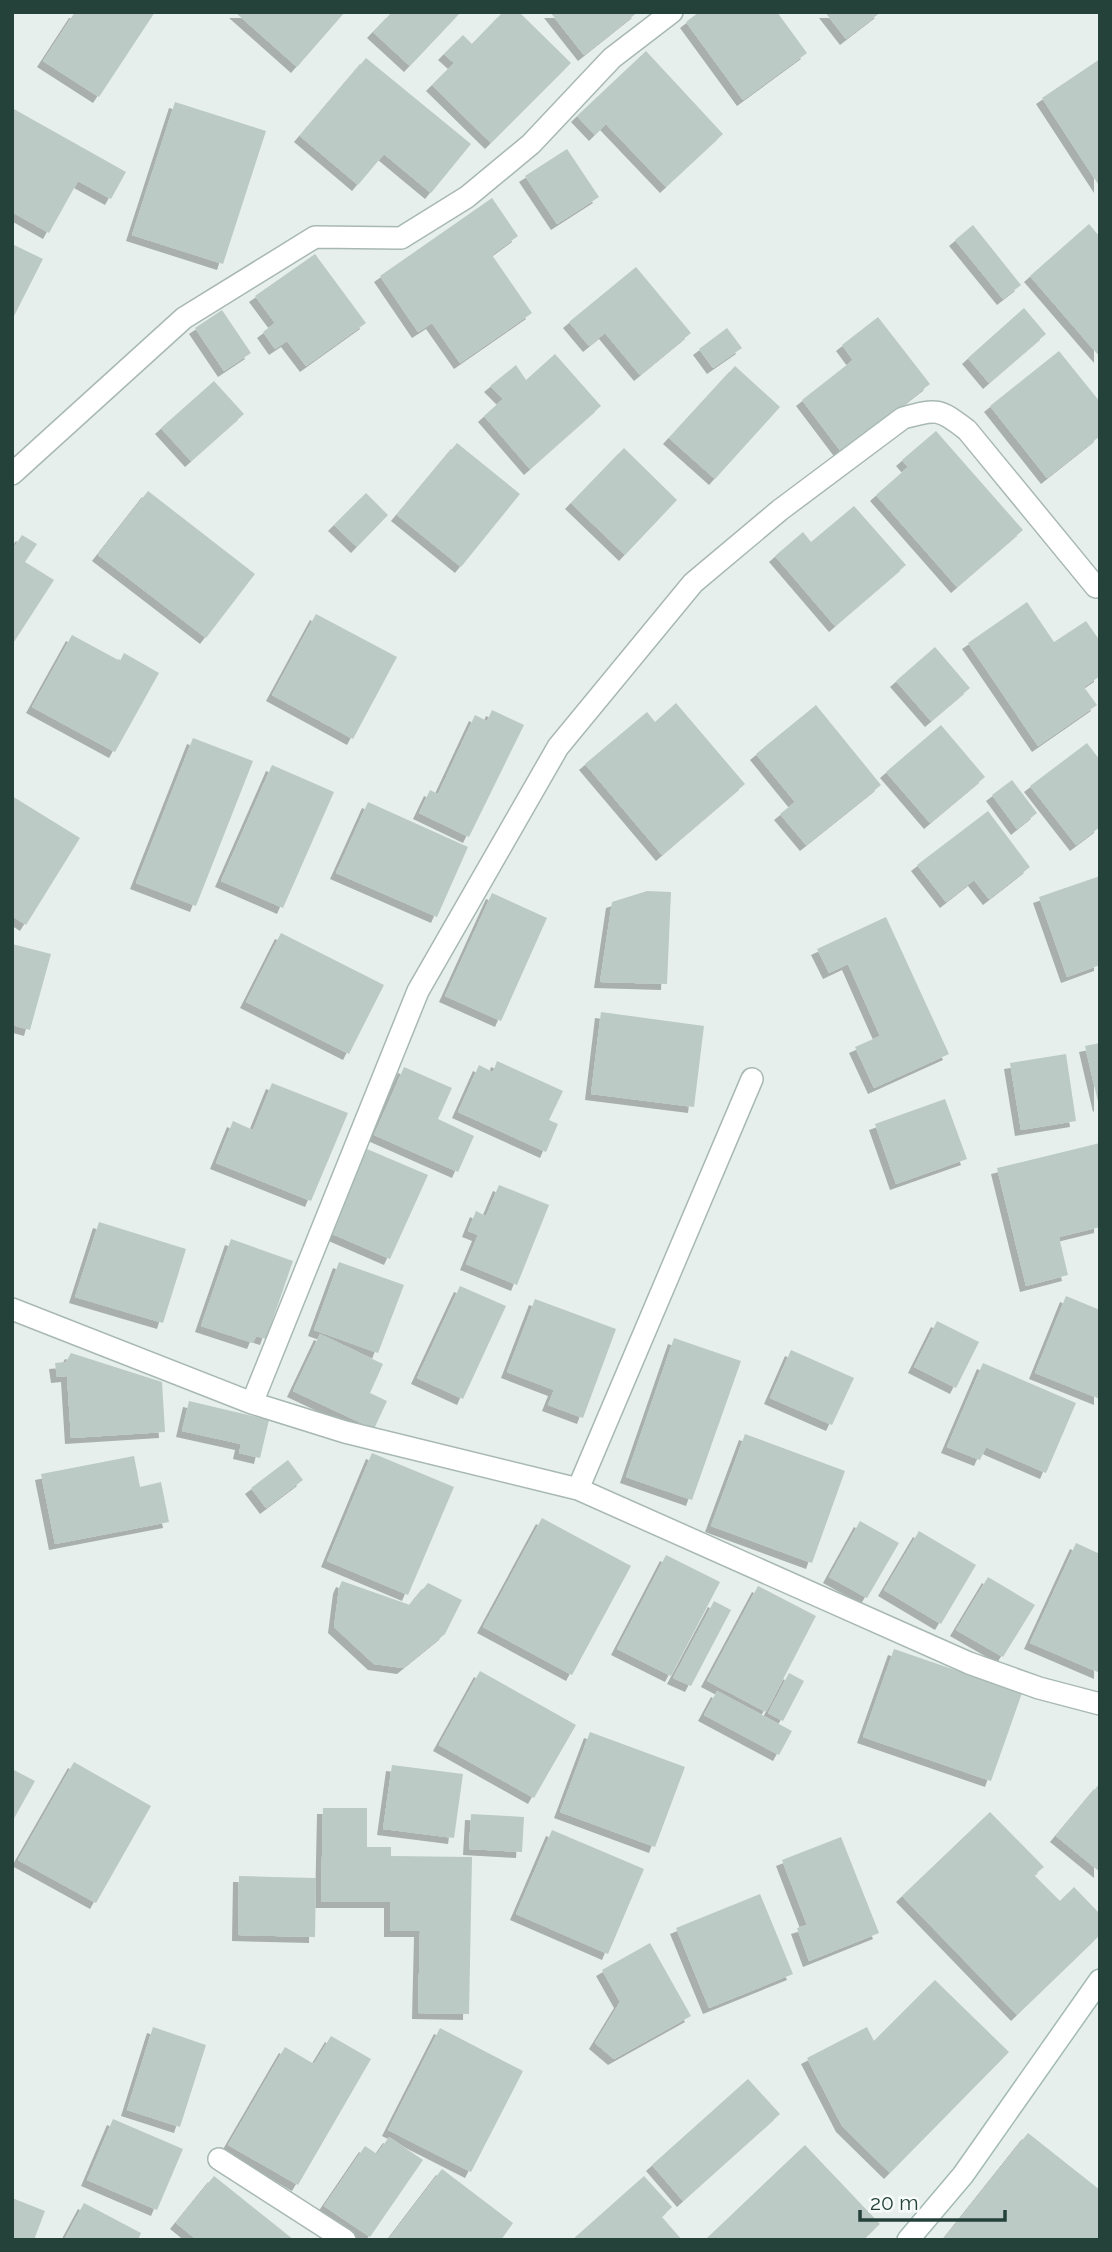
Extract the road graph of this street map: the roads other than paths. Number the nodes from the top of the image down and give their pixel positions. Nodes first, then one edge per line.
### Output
1 (672, 12) edge
2 (12, 474) edge
3 (1096, 587) dead end
4 (752, 1079) dead end
5 (12, 1309) edge
6 (252, 1403) junction
7 (578, 1489) junction
8 (1100, 1704) edge
9 (1100, 1980) edge
10 (219, 2159) dead end
11 (345, 2240) edge
12 (908, 2240) edge

1 - 2 street
3 - 6 street
4 - 7 street
5 - 6 street
6 - 7 street
7 - 8 street
9 - 12 street
10 - 11 street

